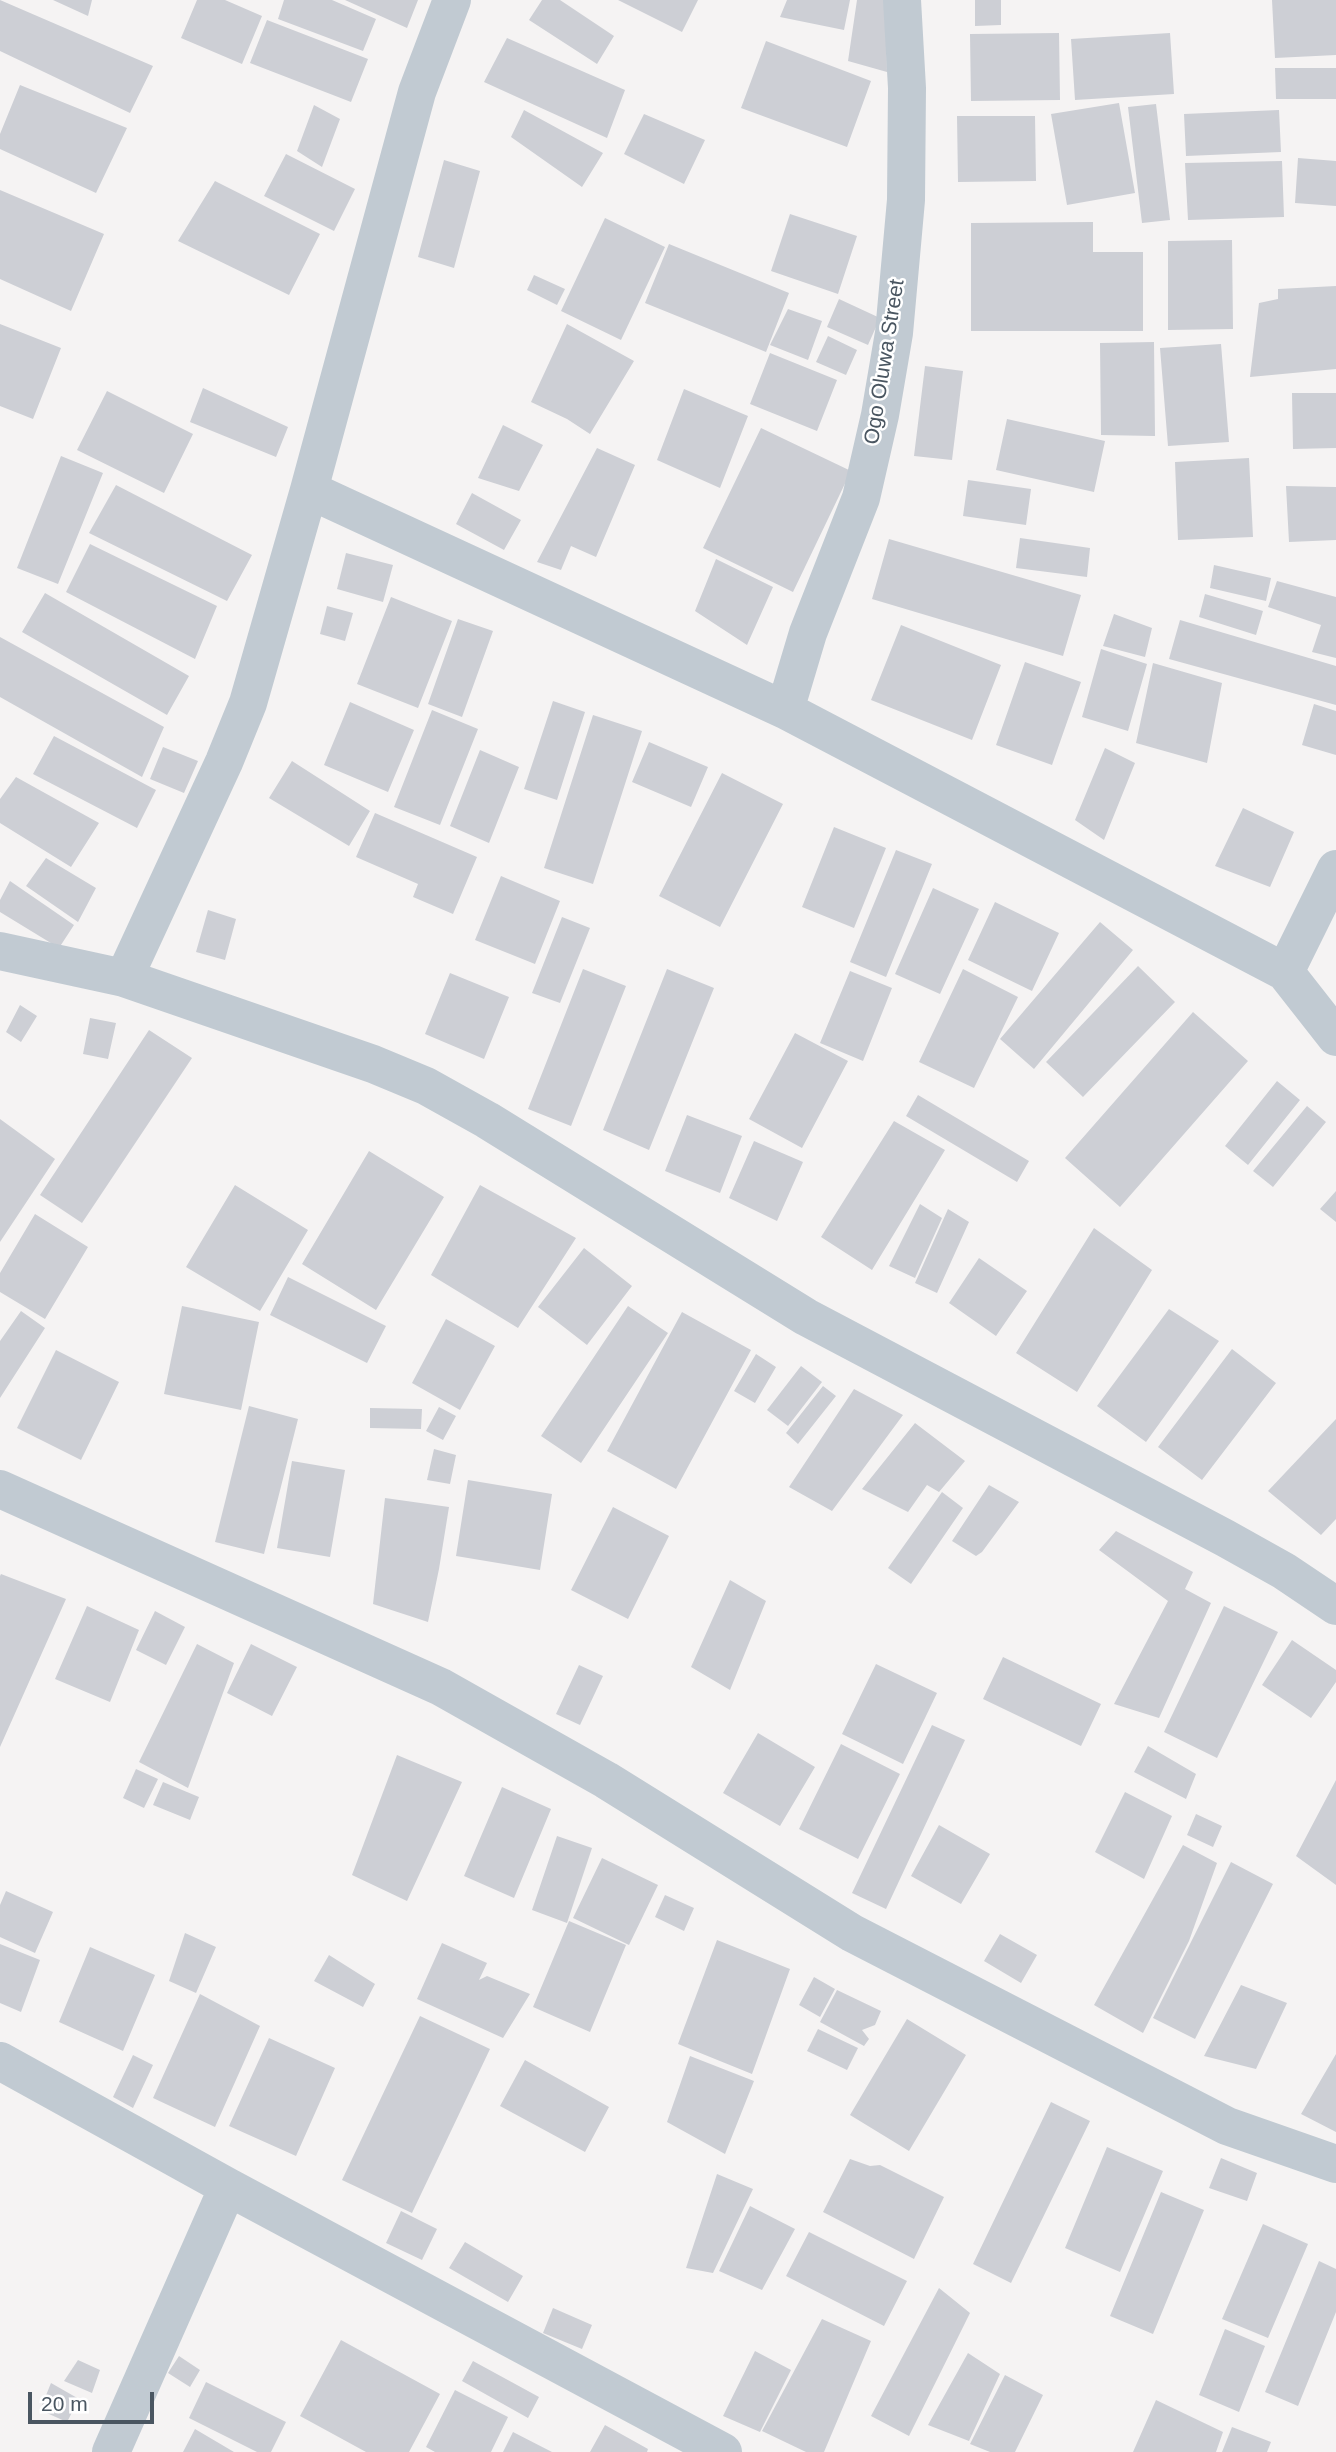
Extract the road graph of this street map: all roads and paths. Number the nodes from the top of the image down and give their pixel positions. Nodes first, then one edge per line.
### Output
1 (452, 0) edge
2 (902, 0) edge
3 (309, 490) junction
4 (785, 710) junction
5 (1336, 869) edge
6 (0, 951) edge
7 (1284, 972) junction
8 (124, 978) junction
9 (1336, 1037) edge
10 (0, 1489) edge
11 (1336, 1606) edge
12 (0, 2061) edge
13 (1336, 2164) edge
14 (228, 2187) junction
15 (706, 2448) edge
16 (111, 2452) edge

1 - 3 street
2 - 4 street, Ogo Oluwa Street
3 - 4 street
3 - 8 street
4 - 7 street
5 - 7 street
6 - 8 street
7 - 9 street
8 - 11 street
10 - 13 street
12 - 14 street
14 - 15 street
14 - 16 street

